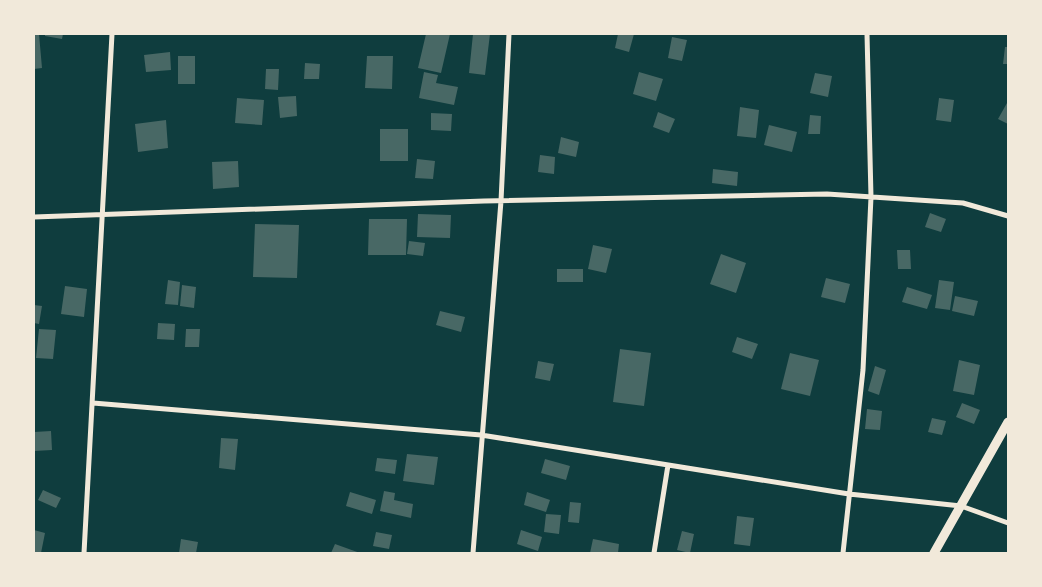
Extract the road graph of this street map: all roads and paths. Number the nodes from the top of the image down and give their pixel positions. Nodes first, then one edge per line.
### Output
1 (112, 34) edge
2 (508, 34) edge
3 (867, 34) edge
4 (871, 197) junction
5 (502, 201) junction
6 (103, 214) junction
7 (1008, 216) edge
8 (34, 217) edge
9 (92, 403) junction
10 (1008, 422) edge
11 (481, 435) junction
12 (668, 465) junction
13 (850, 494) junction
14 (960, 506) junction
15 (1008, 524) edge
16 (84, 553) edge
17 (473, 553) edge
18 (654, 553) edge
19 (843, 553) edge
20 (934, 553) edge

1 - 6 street
2 - 5 street
3 - 4 street
4 - 5 street
4 - 7 street
4 - 13 street
5 - 6 street
5 - 11 street
6 - 8 street
6 - 9 street
9 - 11 street
9 - 16 street
10 - 14 street
11 - 12 street
11 - 17 street
12 - 13 street
12 - 18 street
13 - 14 street
13 - 19 street
14 - 15 street
14 - 20 street

